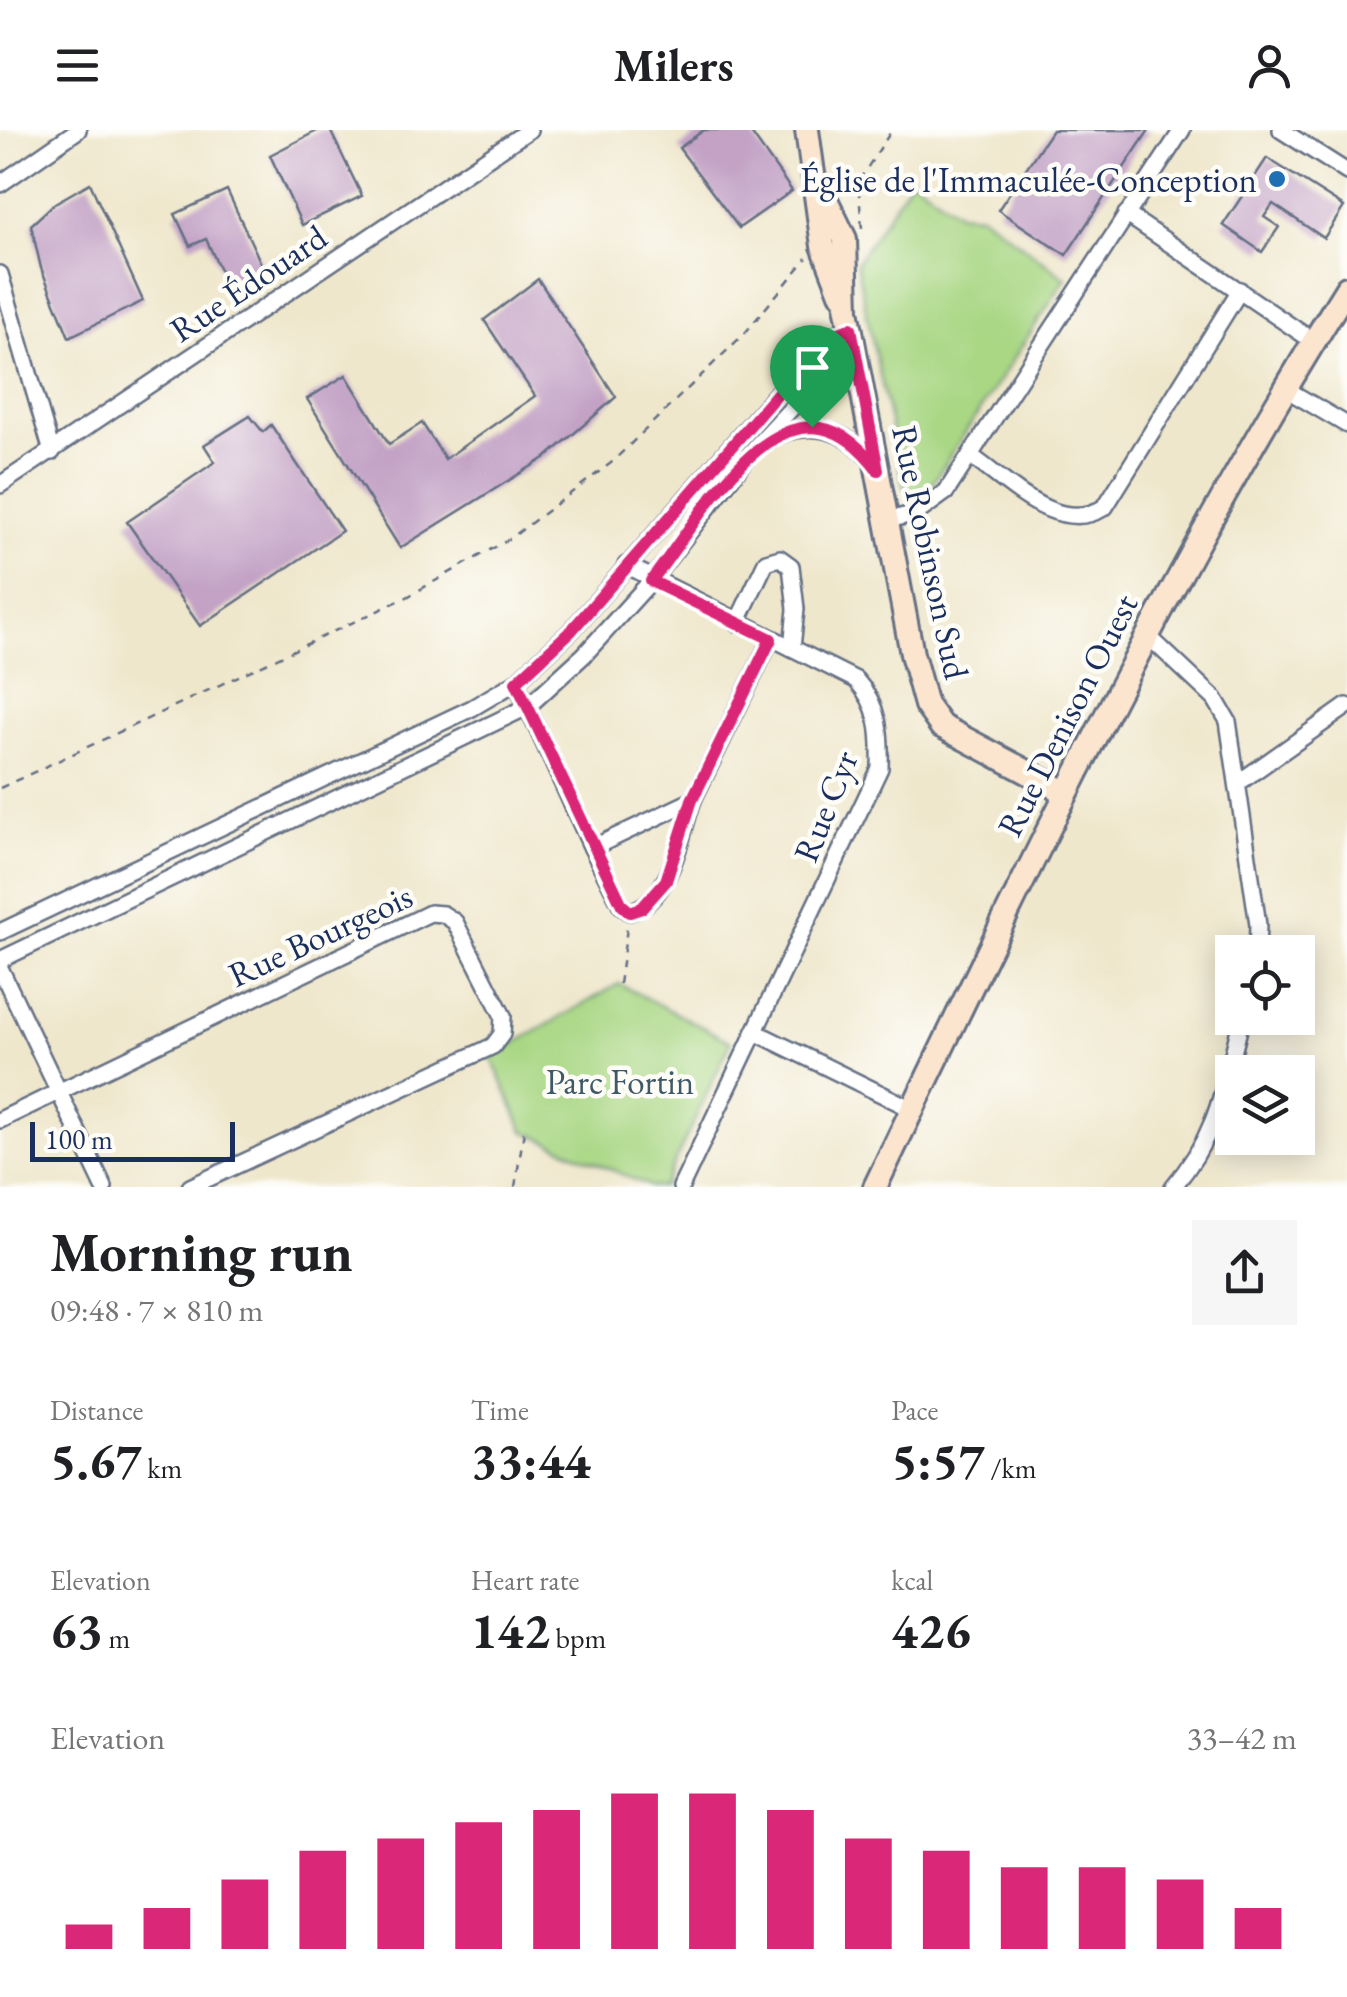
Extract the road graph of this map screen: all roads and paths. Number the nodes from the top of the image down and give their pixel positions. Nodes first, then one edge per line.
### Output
1 (78, 130) edge
2 (529, 130) edge
3 (807, 130) edge
4 (892, 130) edge
5 (1182, 130) edge
6 (1281, 130) edge
7 (1347, 172) edge
8 (858, 182) dead end
9 (0, 184) edge
10 (1126, 214) junction
11 (808, 256) dead end
12 (0, 274) edge
13 (1347, 288) edge
14 (1240, 290) junction
15 (849, 319) junction
16 (1314, 342) junction
17 (1284, 388) junction
18 (1347, 425) edge
19 (756, 446) junction
20 (52, 452) junction
21 (972, 457) junction
22 (878, 470) junction
23 (0, 485) edge
24 (888, 520) junction
25 (626, 566) junction
26 (651, 581) junction
27 (737, 624) junction
28 (1146, 634) junction
29 (771, 639) junction
30 (792, 648) junction
31 (516, 682) junction
32 (1347, 706) edge
33 (527, 707) junction
34 (1238, 783) junction
35 (0, 788) edge
36 (1065, 792) junction
37 (283, 799) junction
38 (692, 800) junction
39 (294, 822) junction
40 (592, 848) junction
41 (630, 912) junction
42 (0, 932) edge
43 (1256, 935) edge
44 (0, 960) edge
45 (0, 968) edge
46 (618, 984) dead end
47 (755, 1032) junction
48 (1238, 1035) edge
49 (58, 1092) junction
50 (912, 1109) junction
51 (0, 1120) edge
52 (524, 1131) dead end
53 (104, 1187) edge
54 (190, 1187) edge
55 (514, 1187) edge
56 (681, 1187) edge
57 (875, 1187) edge
58 (1173, 1187) edge

1 - 9 street
2 - 20 street, Rue Édouard
3 - 15 street, Rue Robinson Sud
4 - 8 path
5 - 10 street
6 - 7 street
10 - 14 street
10 - 21 street
11 - 35 path
12 - 20 street
13 - 16 street, Rue Denison Ouest
14 - 16 street
14 - 21 street
15 - 19 street
15 - 22 street, Rue Robinson Sud
15 - 25 street
16 - 17 street, Rue Denison Ouest
17 - 18 street
17 - 28 street, Rue Denison Ouest
19 - 22 street
19 - 26 street
20 - 23 street, Rue Édouard
21 - 24 street
22 - 24 street, Rue Robinson Sud
24 - 36 street, Rue Robinson Sud
25 - 26 street, Rue Cyr
25 - 31 street
26 - 27 street, Rue Cyr
26 - 33 street
27 - 29 street, Rue Cyr
27 - 30 street
28 - 34 street
28 - 36 street, Rue Denison Ouest
29 - 30 street, Rue Cyr
29 - 38 street
30 - 47 street, Rue Cyr
31 - 33 street
31 - 37 street
32 - 34 street
33 - 39 street
33 - 40 street
34 - 43 street
36 - 50 street, Rue Denison Ouest
37 - 39 street
37 - 42 street
38 - 40 street
38 - 41 street
39 - 44 street
40 - 41 street
41 - 46 path
45 - 49 street
47 - 50 street
47 - 56 street, Rue Cyr
48 - 58 street
49 - 51 street, Rue Bourgeois
49 - 53 street
49 - 54 street, Rue Bourgeois
50 - 57 street, Rue Denison Ouest
52 - 55 path

